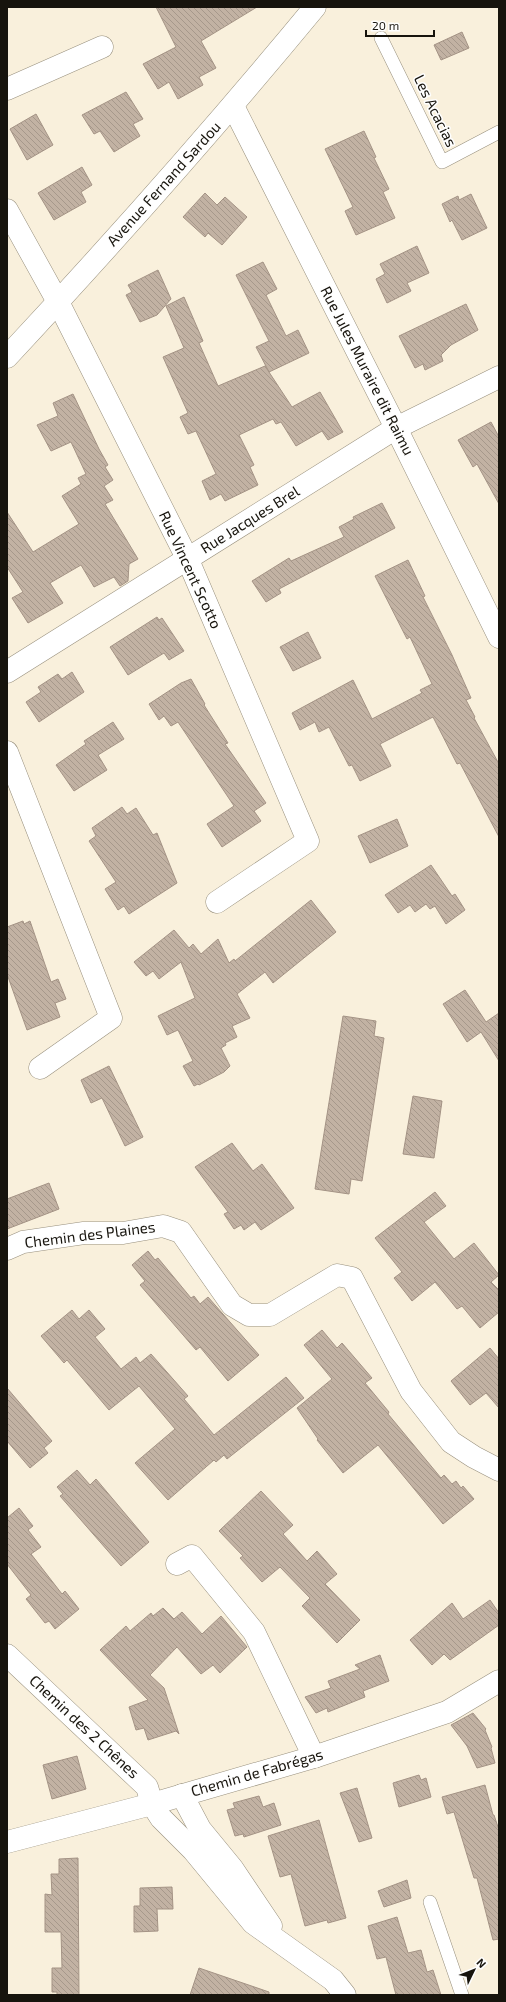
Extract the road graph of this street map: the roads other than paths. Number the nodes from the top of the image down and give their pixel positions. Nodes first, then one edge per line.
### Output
1 (315, 7) edge
2 (382, 38) dead end
3 (102, 46) dead end
4 (7, 89) edge
5 (233, 106) junction
6 (499, 132) edge
7 (7, 210) edge
8 (58, 302) junction
9 (7, 357) edge
10 (499, 378) edge
11 (396, 428) junction
12 (188, 560) junction
13 (499, 638) edge
14 (7, 672) edge
15 (7, 752) edge
16 (217, 902) dead end
17 (40, 1068) dead end
18 (7, 1249) edge
19 (499, 1470) edge
20 (177, 1564) dead end
21 (7, 1655) edge
22 (499, 1681) edge
23 (314, 1757) junction
24 (182, 1795) junction
25 (152, 1804) junction
26 (7, 1842) edge
27 (430, 1902) dead end
28 (284, 1945) junction
29 (345, 1995) edge
30 (462, 1995) edge

1 - 5 street, Avenue Fernand Sardou
2 - 6 lane, Les Acacias
3 - 4 street
5 - 8 street, Avenue Fernand Sardou
5 - 11 street, Rue Jules Muraire dit Raimu
7 - 8 street, Rue Vincent Scotto
8 - 9 street, Avenue Fernand Sardou
8 - 12 street, Rue Vincent Scotto
10 - 11 street, Rue Jacques Brel
11 - 12 street, Rue Jacques Brel
11 - 13 street, Rue Jules Muraire dit Raimu
12 - 14 street, Rue Jacques Brel
12 - 16 street, Rue Vincent Scotto
15 - 17 street
18 - 19 street, Chemin des Plaines
20 - 23 street
21 - 25 street, Chemin des 2 Chênes
22 - 23 street, Chemin de Fabrégas
23 - 24 street, Chemin de Fabrégas
24 - 25 street, Chemin de Fabrégas
24 - 28 street
25 - 26 street, Chemin de Fabrégas
25 - 28 street, Chemin des 2 Chênes
27 - 30 lane
28 - 29 street, Chemin des 2 Chênes

